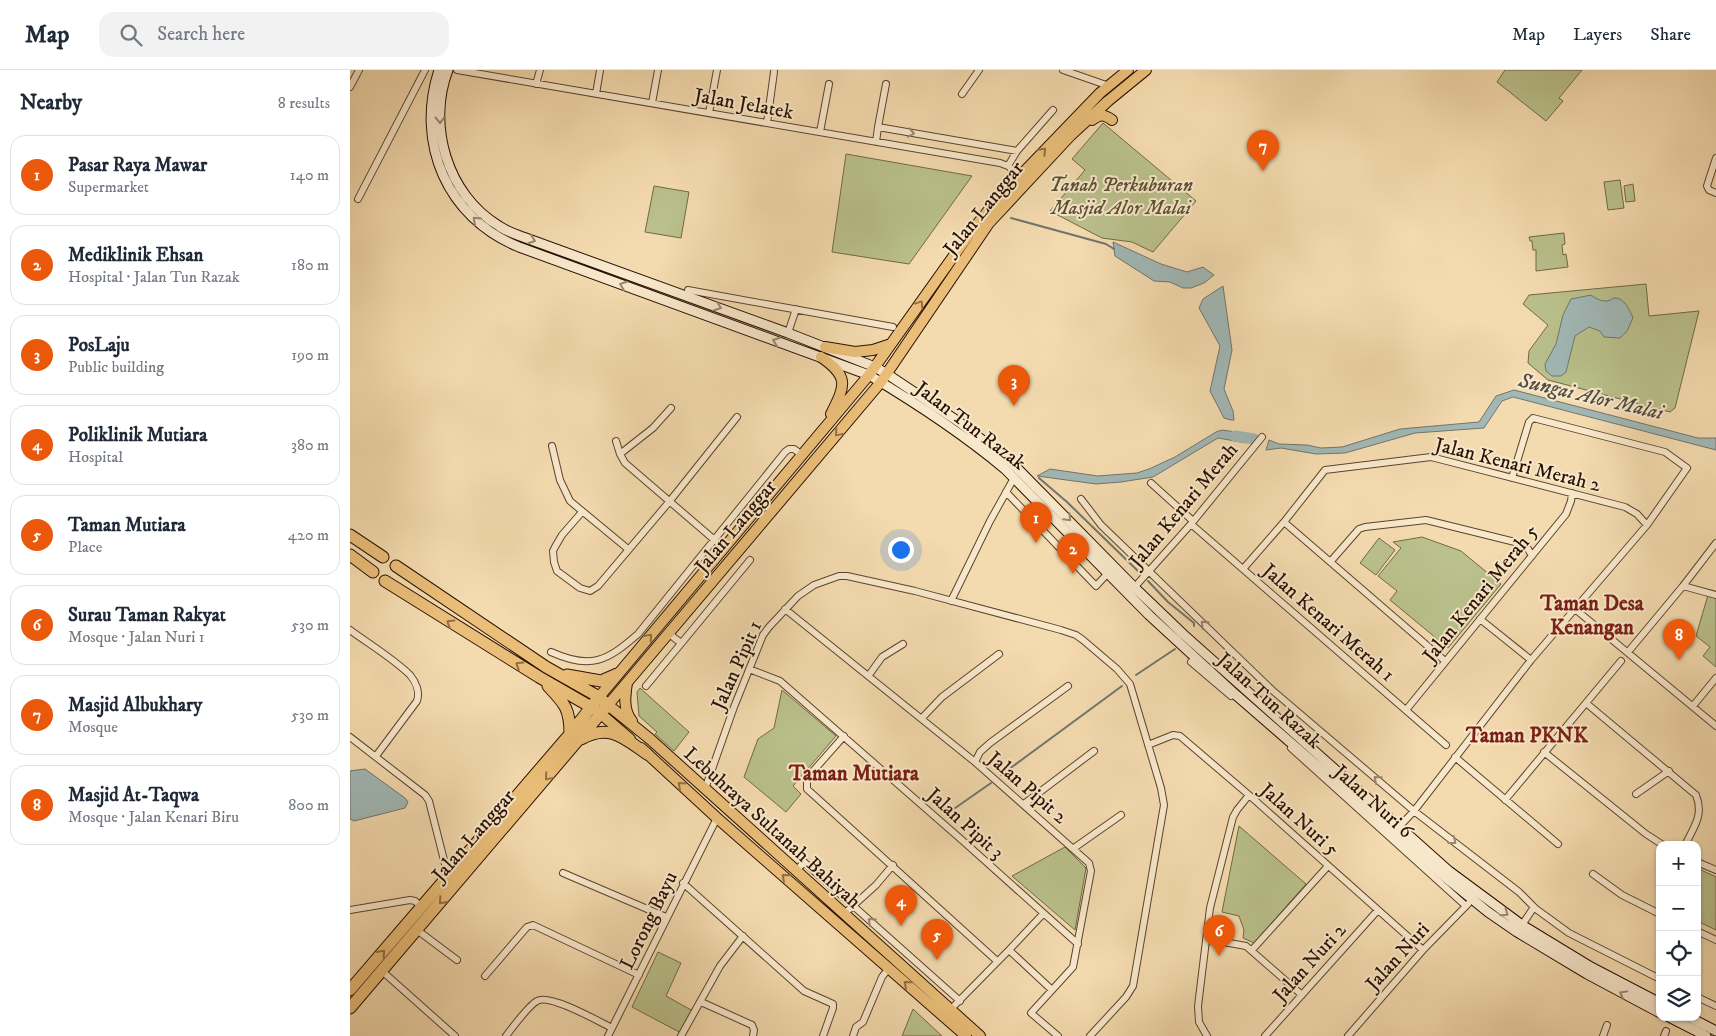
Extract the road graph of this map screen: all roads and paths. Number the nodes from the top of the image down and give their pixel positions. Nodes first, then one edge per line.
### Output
1 (359, 70) edge
2 (425, 70) edge
3 (452, 70) edge
4 (540, 70) edge
5 (600, 70) edge
6 (658, 70) edge
7 (717, 70) edge
8 (979, 70) edge
9 (1063, 70) edge
10 (1128, 70) edge
11 (1146, 70) edge
12 (472, 71) edge
13 (774, 72) dead end
14 (536, 84) junction
15 (829, 84) dead end
16 (886, 84) dead end
17 (1109, 86) junction
18 (350, 87) edge
19 (596, 94) junction
20 (962, 94) dead end
21 (652, 103) junction
22 (1053, 110) dead end
23 (710, 113) junction
24 (1112, 120) dead end
25 (767, 123) junction
26 (878, 127) junction
27 (820, 132) junction
28 (1070, 135) junction
29 (876, 142) junction
30 (1018, 150) junction
31 (1716, 158) edge
32 (1008, 166) junction
33 (1019, 175) junction
34 (1716, 193) edge
35 (358, 199) dead end
36 (688, 290) dead end
37 (796, 309) junction
38 (893, 327) dead end
39 (788, 333) junction
40 (891, 344) junction
41 (825, 347) junction
42 (822, 358) junction
43 (872, 371) junction
44 (884, 378) junction
45 (671, 408) dead end
46 (737, 416) dead end
47 (823, 430) junction
48 (1262, 437) dead end
49 (616, 441) dead end
50 (552, 446) dead end
51 (620, 454) junction
52 (802, 455) junction
53 (1014, 478) junction
54 (1512, 478) junction
55 (1151, 483) dead end
56 (1006, 492) junction
57 (1572, 493) junction
58 (1081, 500) dead end
59 (669, 502) junction
60 (582, 512) junction
61 (1192, 522) junction
62 (1284, 522) junction
63 (1647, 524) junction
64 (350, 535) edge
65 (1716, 543) edge
66 (722, 544) junction
67 (628, 550) junction
68 (736, 553) junction
69 (350, 555) edge
70 (1532, 556) junction
71 (383, 558) dead end
72 (750, 560) dead end
73 (1331, 561) junction
74 (396, 566) dead end
75 (744, 567) junction
76 (1243, 569) junction
77 (1149, 571) junction
78 (373, 572) dead end
79 (1108, 573) junction
80 (385, 581) dead end
81 (1684, 586) junction
82 (1132, 591) junction
83 (1716, 595) edge
84 (951, 601) junction
85 (785, 609) junction
86 (1575, 609) junction
87 (1480, 619) junction
88 (350, 630) edge
89 (668, 633) junction
90 (681, 644) junction
91 (903, 644) dead end
92 (551, 652) dead end
93 (1628, 652) junction
94 (998, 654) dead end
95 (1531, 660) junction
96 (1192, 662) dead end
97 (1445, 662) junction
98 (1621, 662) dead end
99 (1201, 666) junction
100 (546, 667) junction
101 (749, 669) junction
102 (617, 674) junction
103 (869, 675) junction
104 (539, 677) junction
105 (1716, 678) edge
106 (627, 682) junction
107 (646, 686) dead end
108 (1068, 686) dead end
109 (1586, 703) junction
110 (600, 706) junction
111 (1693, 706) junction
112 (1406, 710) junction
113 (922, 718) junction
114 (1716, 726) edge
115 (844, 736) junction
116 (350, 737) edge
117 (575, 737) junction
118 (650, 739) junction
119 (1148, 745) junction
120 (1446, 745) dead end
121 (1094, 751) dead end
122 (1544, 752) junction
123 (647, 754) junction
124 (376, 756) junction
125 (1455, 758) junction
126 (974, 762) junction
127 (1669, 771) junction
128 (708, 791) junction
129 (1636, 794) dead end
130 (1249, 795) junction
131 (1505, 800) junction
132 (1024, 804) junction
133 (1414, 811) junction
134 (1121, 815) dead end
135 (717, 818) junction
136 (741, 822) junction
137 (1399, 828) junction
138 (1657, 841) edge
139 (1687, 841) edge
140 (1558, 844) dead end
141 (1074, 848) junction
142 (1701, 864) edge
143 (893, 865) junction
144 (1328, 866) junction
145 (1716, 870) edge
146 (796, 871) junction
147 (564, 873) dead end
148 (1593, 874) dead end
149 (448, 876) junction
150 (683, 882) junction
151 (1469, 902) junction
152 (855, 906) junction
153 (422, 907) junction
154 (1534, 907) junction
155 (350, 910) edge
156 (1378, 910) junction
157 (1656, 912) edge
158 (844, 914) junction
159 (1043, 914) junction
160 (666, 917) junction
161 (1522, 925) junction
162 (417, 930) junction
163 (1701, 933) edge
164 (743, 936) junction
165 (1207, 940) junction
166 (1716, 940) edge
167 (1078, 944) junction
168 (1009, 950) junction
169 (1252, 950) junction
170 (1423, 950) junction
171 (457, 960) dead end
172 (998, 961) junction
173 (889, 968) junction
174 (382, 971) junction
175 (639, 975) junction
176 (485, 976) dead end
177 (1656, 977) edge
178 (350, 990) edge
179 (1052, 990) junction
180 (1302, 995) junction
181 (1701, 999) edge
182 (960, 1001) junction
183 (1656, 1001) edge
184 (701, 1002) junction
185 (1716, 1006) edge
186 (350, 1008) edge
187 (950, 1010) junction
188 (1656, 1011) edge
189 (1677, 1021) edge
190 (1697, 1021) edge
191 (1606, 1025) dead end
192 (612, 1028) junction
193 (1716, 1031) edge
194 (455, 1036) edge
195 (506, 1036) edge
196 (608, 1036) edge
197 (681, 1036) edge
198 (753, 1036) edge
199 (823, 1036) edge
200 (853, 1036) edge
201 (966, 1036) edge
202 (980, 1036) edge
203 (1058, 1036) edge
204 (1090, 1036) edge
205 (1207, 1036) edge
206 (1265, 1036) edge
207 (1348, 1036) edge
208 (1602, 1036) edge
209 (1706, 1036) edge

1 - 18 street
2 - 35 street
3 - 12 street, Jalan Jelatek
3 -> 39 main road
42 -> 3 main road
4 - 14 street
5 - 19 street
6 - 21 street
7 - 23 street
8 - 20 street
9 - 17 street
10 - 17 main road, Jalan Langgar
11 - 28 main road, Jalan Langgar
12 - 14 street, Jalan Jelatek
13 - 25 street
14 - 19 street, Jalan Jelatek
15 - 27 street
16 - 26 street
33 -> 17 main road, Jalan Langgar
19 - 21 street, Jalan Jelatek
21 - 23 street, Jalan Jelatek
22 - 30 street
23 - 25 street, Jalan Jelatek
24 - 28 main road
25 - 27 street, Jalan Jelatek
26 - 29 street
26 -> 30 street
27 - 29 street, Jalan Jelatek
28 - 44 main road, Jalan Langgar
29 - 32 street, Jalan Jelatek
30 - 32 street
31 - 34 street
32 - 33 street, Jalan Jelatek
40 -> 33 main road, Jalan Langgar
36 - 37 street
37 - 38 street
37 - 39 street
39 - 41 main road
40 - 41 main road
40 - 43 main road, Jalan Langgar
41 - 43 main road
42 - 43 main road
42 - 47 main road
43 - 44 main road
43 - 47 main road, Jalan Langgar
44 - 53 main road, Jalan Tun Razak
44 -> 68 main road, Jalan Langgar
44 -> 82 main road, Jalan Tun Razak
45 - 51 street
46 - 59 street
47 - 52 main road, Jalan Langgar
48 - 61 street, Jalan Kenari Merah
49 - 51 street
50 - 60 street
51 - 59 street
52 - 66 main road, Jalan Langgar
52 - 66 street
53 - 56 street
53 - 79 main road, Jalan Tun Razak
54 - 57 street, Jalan Kenari Merah 2
54 - 62 street, Jalan Kenari Merah 2
54 - 63 street
55 - 61 street, Jalan Kenari Merah 1
56 - 79 street
56 - 84 street
57 - 63 street, Jalan Kenari Merah 2
57 - 70 street, Jalan Kenari Merah 5
58 - 77 street
59 - 66 street
59 - 67 street
60 - 67 street
60 - 67 street
61 - 76 street, Jalan Kenari Merah 1
61 - 77 street, Jalan Kenari Merah
62 - 73 street
62 - 76 street, Jalan Kenari Merah 2
63 - 86 street
64 - 71 highway
65 - 81 street
66 - 68 main road
66 - 92 street
102 -> 66 main road, Jalan Langgar
68 - 75 street
68 - 89 main road, Jalan Langgar
69 - 78 highway
70 - 73 street
70 - 87 street, Jalan Kenari Merah 5
72 - 75 street
73 - 97 street
74 - 100 highway
75 - 90 street
76 - 112 street, Jalan Kenari Merah 1
77 - 82 street, Jalan Kenari Merah
133 -> 77 street
79 - 82 main road, Jalan Tun Razak
104 -> 80 highway
81 - 83 street
81 - 93 street
82 - 99 main road, Jalan Tun Razak
82 - 137 main road, Jalan Tun Razak
84 - 85 street, Jalan Pipit 1
84 - 119 street, Jalan Pipit 1
85 - 101 street, Jalan Pipit 1
85 - 103 street, Jalan Pipit 2
86 - 93 street
86 - 95 street
87 - 95 street
87 - 97 street, Jalan Kenari Merah 5
88 - 124 street
89 - 90 street
89 - 106 main road, Jalan Langgar
90 - 107 street
91 - 103 street
93 - 111 street
94 - 113 street
95 - 125 street
96 - 99 street
97 - 112 street, Jalan Kenari Merah 5
98 - 109 street
99 - 151 main road, Jalan Tun Razak
100 - 102 highway
100 - 110 highway
101 - 115 street, Jalan Pipit 3
101 - 128 street, Jalan Pipit 1
102 - 110 main road, Jalan Langgar
103 - 113 street, Jalan Pipit 2
104 - 110 highway
104 - 117 highway
105 - 111 street
106 - 110 main road, Jalan Langgar
106 - 118 main road
108 - 126 street
109 - 122 street
109 - 127 street
110 - 117 highway, Jalan Langgar
110 - 118 main road, Lebuhraya Sultanah Bahiyah
110 - 123 main road, Lebuhraya Sultanah Bahiyah
111 - 114 street
112 - 120 street, Jalan Kenari Merah 1
113 - 126 street, Jalan Pipit 2
115 - 143 street
115 - 159 street, Jalan Pipit 3
116 - 124 street
117 - 123 highway
117 - 149 highway, Jalan Langgar
117 -> 162 highway, Jalan Langgar
118 - 128 main road, Lebuhraya Sultanah Bahiyah
119 - 130 street, Jalan Nuri 5
119 - 204 street, Jalan Pipit 1
121 - 132 street
122 - 131 street
122 - 138 street
135 -> 123 main road, Lebuhraya Sultanah Bahiyah
124 - 149 street
125 - 131 street
125 - 133 street
126 - 132 street, Jalan Pipit 2
127 - 129 street
127 - 139 street
128 - 135 main road
128 - 136 main road, Lebuhraya Sultanah Bahiyah
130 - 144 street, Jalan Nuri 5
130 - 165 street
131 - 140 street
132 - 141 street, Jalan Pipit 2
133 - 137 street
133 -> 154 street
134 - 141 street
135 - 136 main road
135 - 150 street, Lorong Bayu
173 -> 135 main road, Lebuhraya Sultanah Bahiyah
136 - 146 main road, Lebuhraya Sultanah Bahiyah
137 -> 161 main road, Jalan Tun Razak
141 - 167 street, Jalan Pipit 2
142 - 145 street
143 - 152 street
143 - 172 street
144 - 156 street, Jalan Nuri 5
144 - 169 street
146 - 152 street
146 - 158 main road, Lebuhraya Sultanah Bahiyah
147 - 160 street
148 - 157 street
149 - 153 highway, Jalan Langgar
150 - 160 street, Lorong Bayu
150 - 164 street
151 - 170 street, Jalan Nuri
188 -> 151 main road, Jalan Tun Razak
152 - 158 street
182 -> 152 street
153 - 155 street
178 -> 153 highway, Jalan Langgar
154 - 161 street
154 - 177 street
156 - 170 street, Jalan Nuri 5
156 - 180 street, Jalan Nuri 2
158 - 187 main road, Lebuhraya Sultanah Bahiyah
159 - 167 street, Jalan Pipit 3
159 - 168 street
160 - 175 street, Lorong Bayu
161 - 183 main road, Jalan Tun Razak
162 - 171 street
162 - 174 highway, Jalan Langgar
163 - 166 street
164 - 184 street
164 - 199 street
165 - 169 street
165 - 205 street
167 - 179 street, Jalan Pipit 2
168 - 172 street
168 - 179 street
169 - 180 street
170 - 207 street, Jalan Nuri
172 - 182 street
173 - 200 street
201 -> 173 main road, Lebuhraya Sultanah Bahiyah
174 - 186 highway, Jalan Langgar
174 - 194 street
175 - 176 street
175 - 192 street, Lorong Bayu
179 - 203 street, Jalan Pipit 2
180 - 206 street, Jalan Nuri 2
181 - 185 street
182 - 187 street
184 - 197 street
184 - 198 street
187 - 202 main road, Lebuhraya Sultanah Bahiyah
189 - 209 main road
190 - 193 main road
191 - 208 street
192 - 195 street
192 - 196 street, Lorong Bayu

